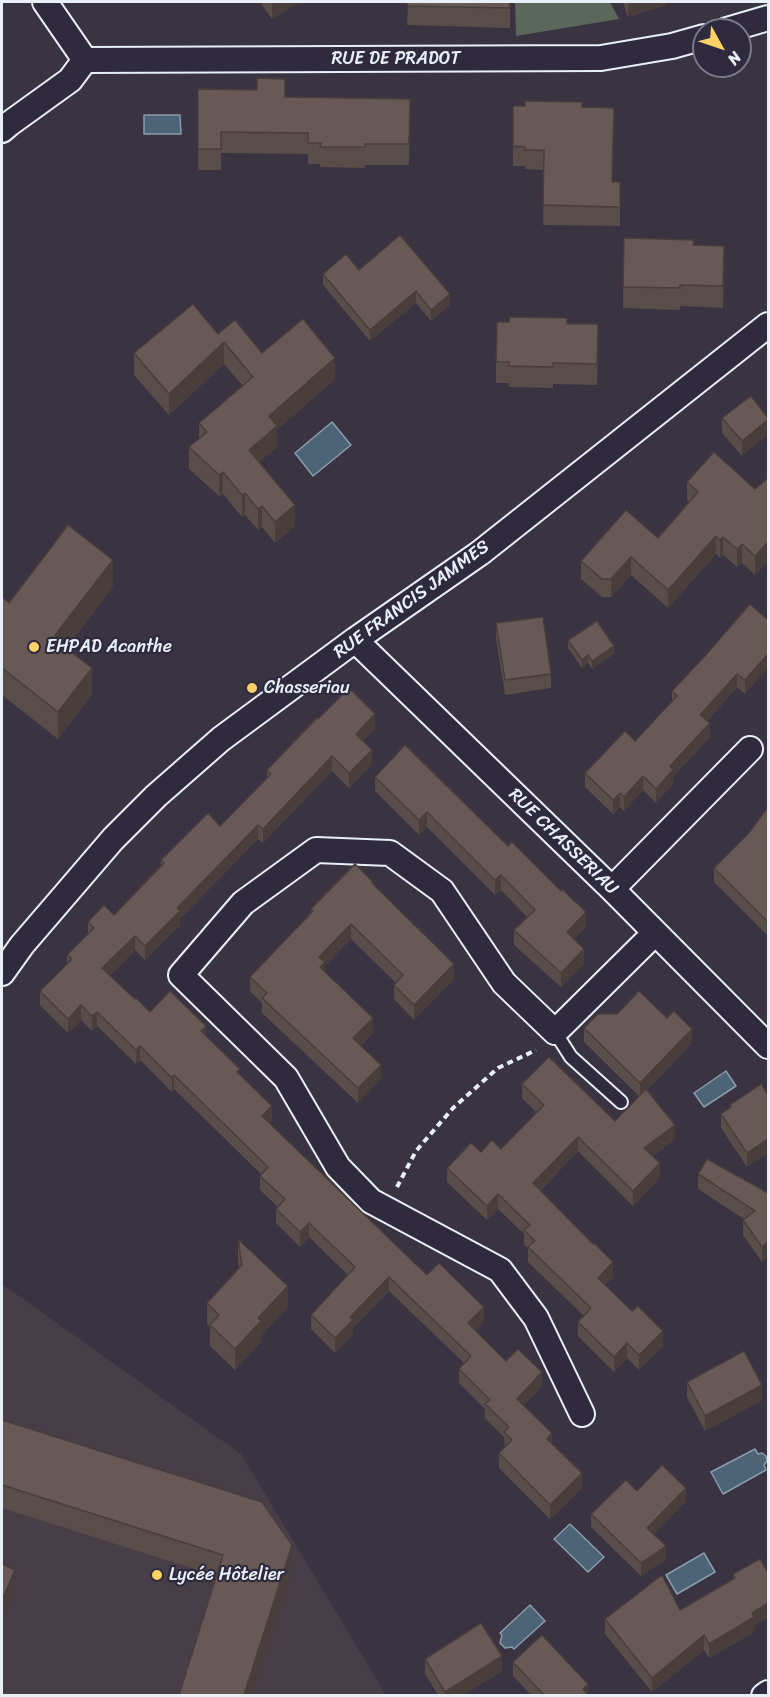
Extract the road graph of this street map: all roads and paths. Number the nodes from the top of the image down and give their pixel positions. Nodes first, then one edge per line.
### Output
1 (45, 2) edge
2 (768, 18) edge
3 (752, 23) edge
4 (692, 40) edge
5 (85, 60) junction
6 (4, 124) edge
7 (768, 325) edge
8 (355, 640) junction
9 (750, 749) dead end
10 (612, 889) junction
11 (655, 933) junction
12 (2, 973) edge
13 (555, 1032) junction
14 (768, 1046) edge
15 (621, 1102) dead end
16 (385, 1208) junction
17 (582, 1414) dead end
18 (768, 1693) edge
19 (764, 1695) edge

1 - 5 street
2 - 3 street
4 - 5 street, RUE DE PRADOT
5 - 6 street
7 - 8 street, RUE FRANCIS JAMMES
8 - 10 street, RUE CHASSERIAU
8 - 12 street, RUE FRANCIS JAMMES
9 - 10 street
10 - 11 street, RUE CHASSERIAU
11 - 13 street
11 - 14 street, RUE CHASSERIAU
13 - 15 lane
13 - 16 path
13 - 16 street
16 - 17 street
18 - 19 street

